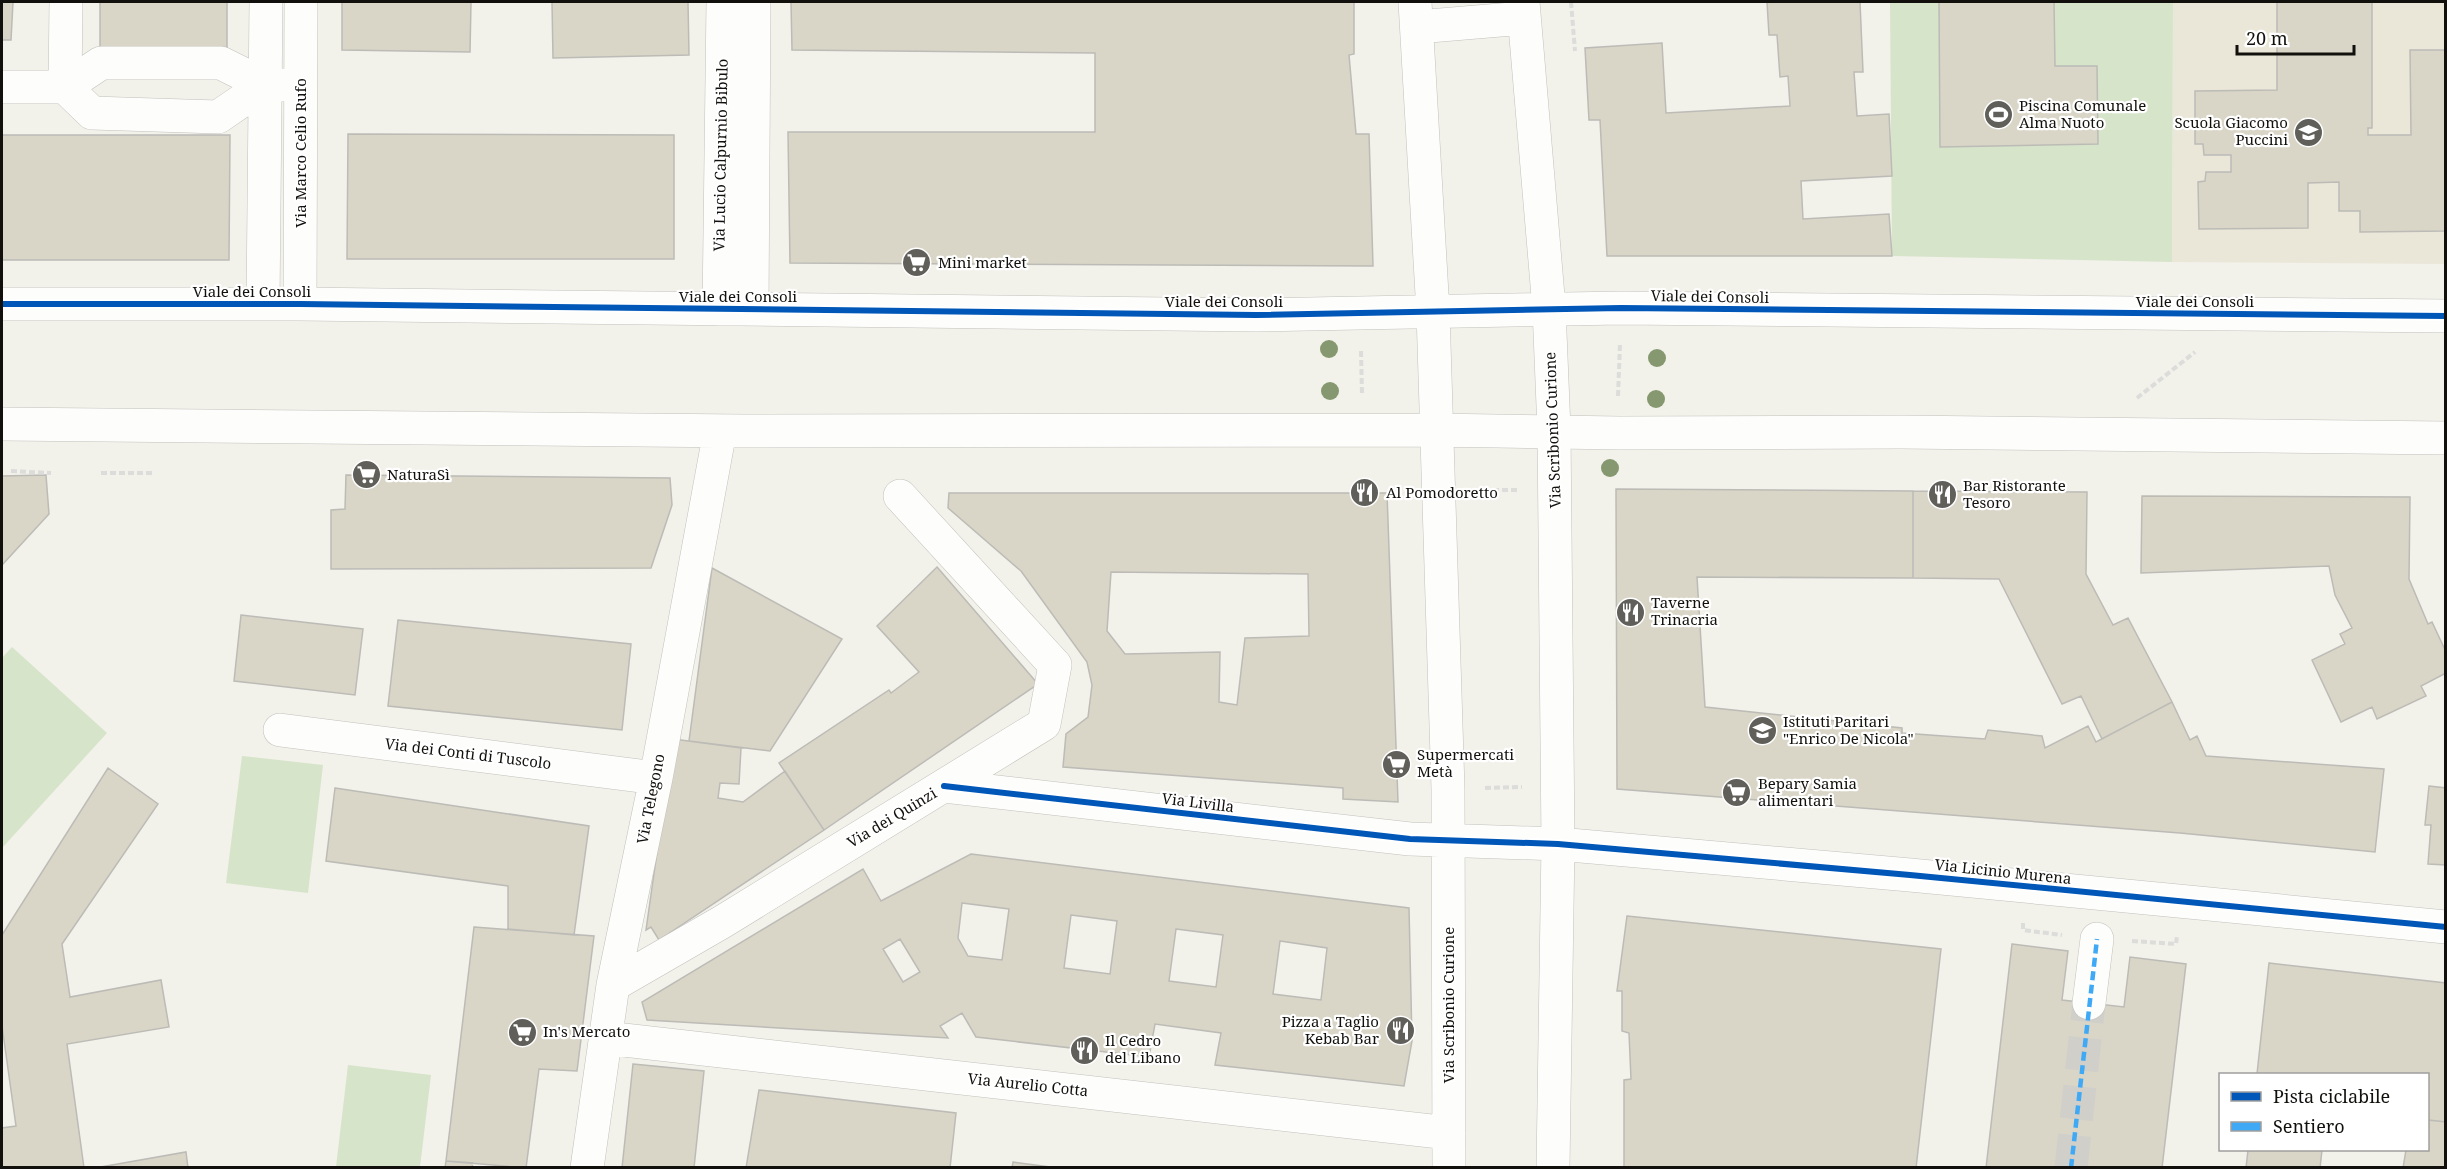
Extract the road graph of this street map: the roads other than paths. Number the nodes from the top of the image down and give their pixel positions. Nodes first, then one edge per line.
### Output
1 (66, 2) edge
2 (266, 2) edge
3 (301, 2) edge
4 (723, 2) edge
5 (754, 2) edge
6 (1524, 10) edge
7 (1416, 14) edge
8 (300, 84) junction
9 (265, 85) junction
10 (2, 87) edge
11 (65, 87) junction
12 (738, 90) junction
13 (2, 304) edge
14 (263, 304) junction
15 (300, 304) junction
16 (752, 308) junction
17 (1549, 308) junction
18 (719, 309) junction
19 (1433, 312) junction
20 (2445, 316) edge
21 (2, 424) edge
22 (1436, 429) junction
23 (1554, 430) junction
24 (720, 431) junction
25 (2445, 438) edge
26 (900, 496) dead end
27 (280, 730) dead end
28 (656, 778) junction
29 (944, 786) junction
30 (1449, 842) junction
31 (1558, 844) junction
32 (2445, 927) edge
33 (2097, 939) dead end
34 (613, 985) junction
35 (2089, 1003) tunnel mouth
36 (606, 1038) junction
37 (1449, 1133) junction
38 (587, 1167) edge
39 (1449, 1167) edge
40 (1553, 1167) edge

1 - 11 street
2 - 9 street
3 - 8 street, Via Marco Celio Rufo
4 - 12 street, Via Lucio Calpurnio Bibulo
5 - 12 street, Via Lucio Calpurnio Bibulo
6 - 7 street, Via Scribonio Curione
6 - 17 street, Via Scribonio Curione
7 - 19 street, Via Scribonio Curione
8 - 9 street
8 - 15 street, Via Marco Celio Rufo
9 - 11 street
9 - 11 street
9 - 14 street
10 - 11 street
12 - 16 street, Via Lucio Calpurnio Bibulo
12 - 18 street, Via Lucio Calpurnio Bibulo
13 - 14 street, Viale dei Consoli
14 - 15 street, Viale dei Consoli
15 - 18 street, Viale dei Consoli
16 - 18 street, Viale dei Consoli
16 - 19 street, Viale dei Consoli
17 - 19 street, Viale dei Consoli
17 - 20 street, Viale dei Consoli
17 - 23 street, Via Scribonio Curione
19 - 22 street, Via Scribonio Curione
21 - 24 street
22 - 23 street
22 - 24 street
22 - 30 street, Via Scribonio Curione
23 - 25 street
23 - 31 street, Via Scribonio Curione
24 - 28 street, Via Telegono
26 - 29 street, Via dei Quinzi
27 - 28 street, Via dei Conti di Tuscolo
28 - 34 street, Via Telegono
29 - 30 street, Via Livilla
29 - 34 street, Via dei Quinzi
30 - 31 street
30 - 37 street, Via Scribonio Curione
31 - 32 street, Via Licinio Murena
31 - 40 street, Via Scribonio Curione
33 - 35 street
34 - 36 street, Via Telegono
36 - 37 street, Via Aurelio Cotta
36 - 38 street, Via Telegono
37 - 39 street, Via Scribonio Curione

